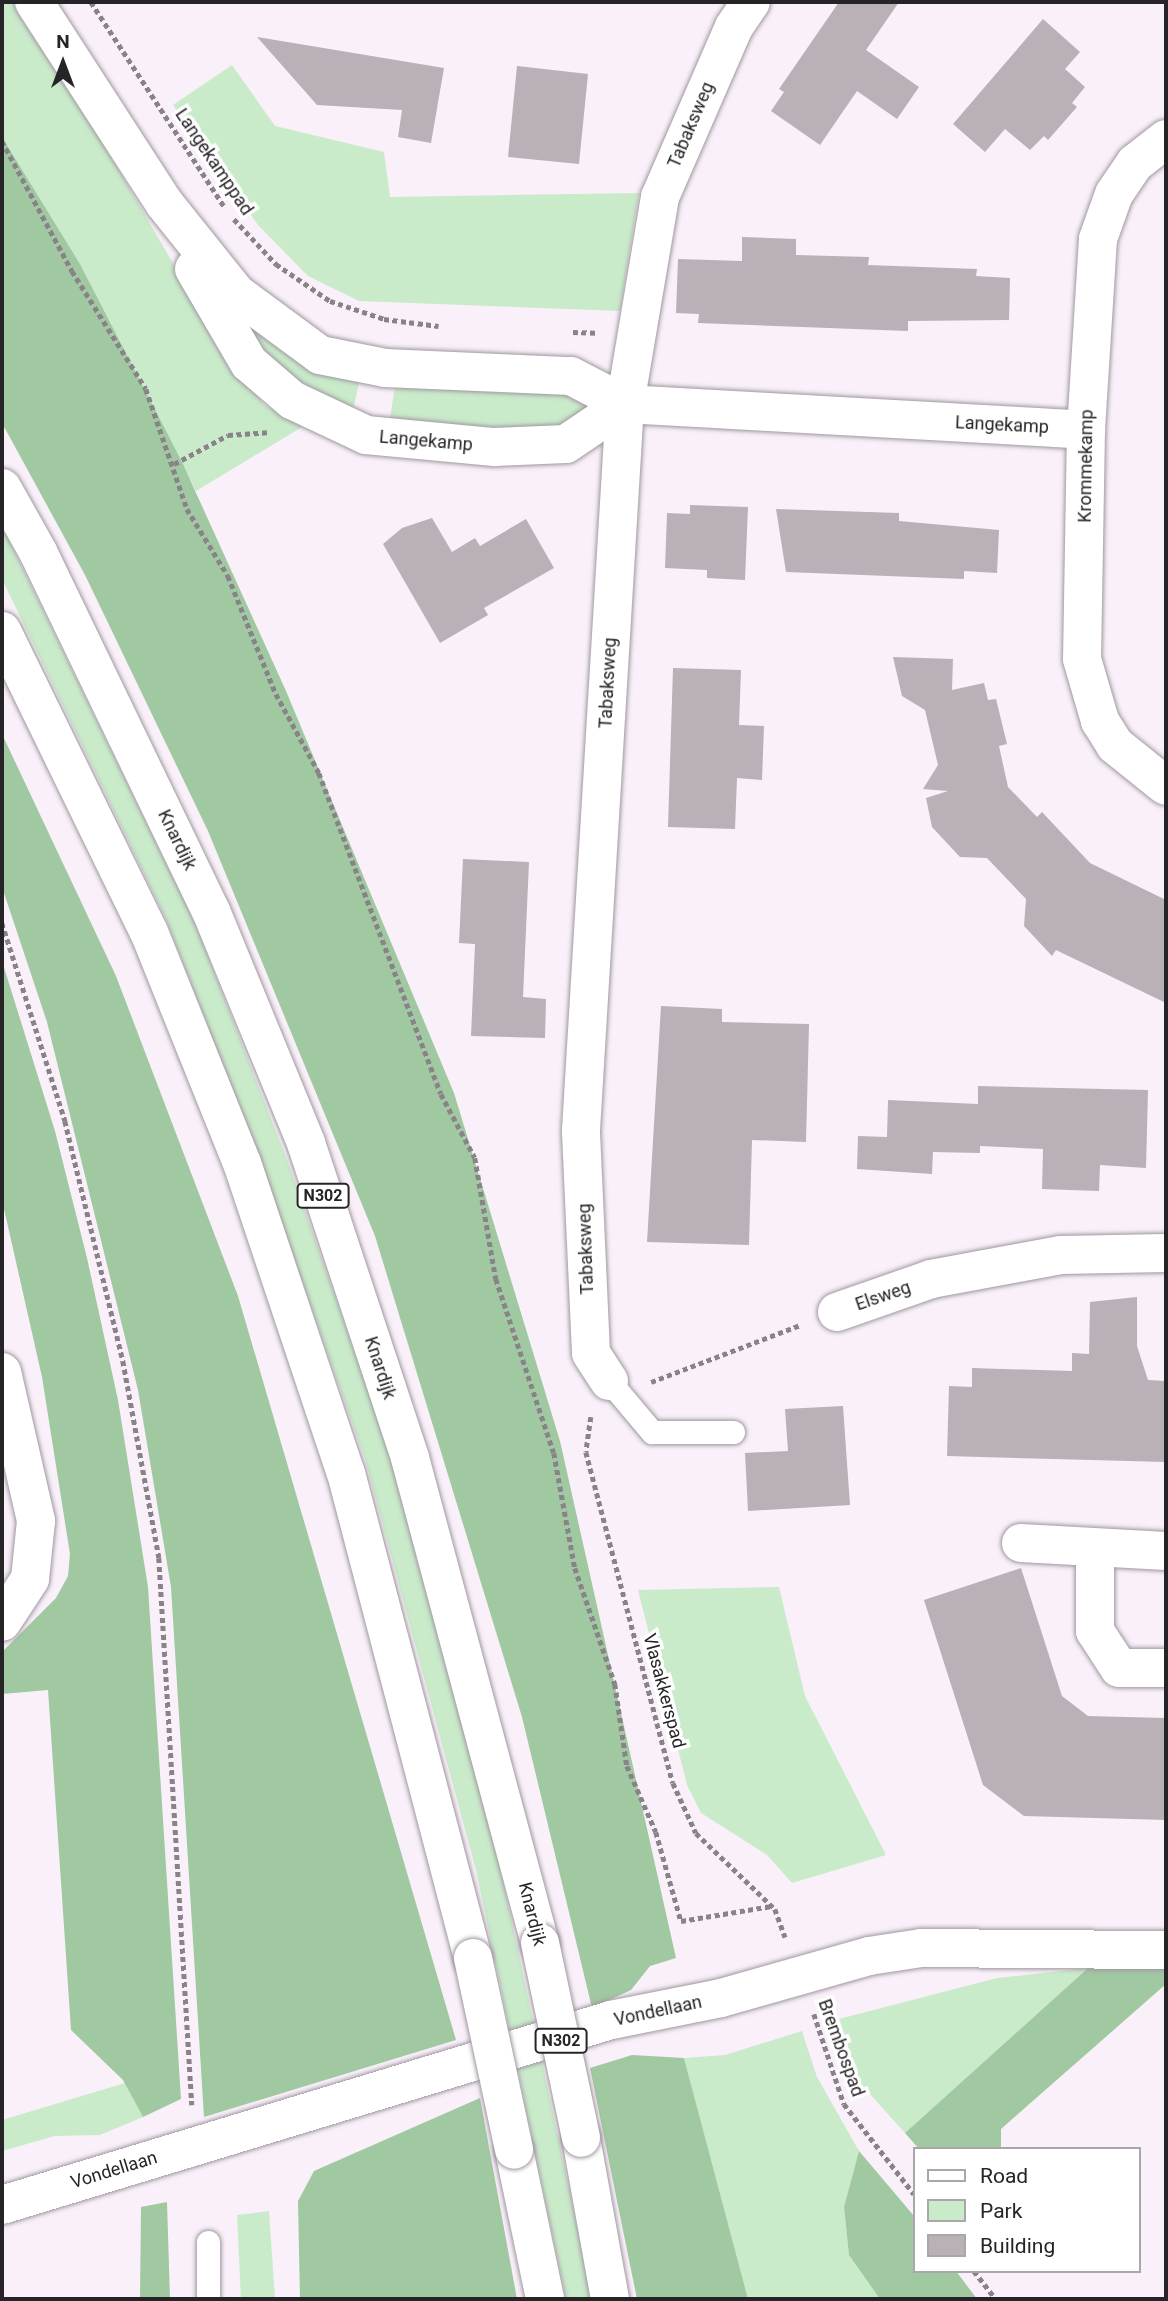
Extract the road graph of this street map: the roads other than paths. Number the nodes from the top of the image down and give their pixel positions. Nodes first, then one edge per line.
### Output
1 (34, 2) edge
2 (751, 2) edge
3 (1166, 139) edge
4 (164, 203) junction
5 (625, 404) junction
6 (1086, 430) junction
7 (2, 488) edge
8 (2, 631) edge
9 (1166, 786) edge
10 (1166, 1253) edge
11 (837, 1312) road end
12 (2, 1372) edge
13 (609, 1381) joint
14 (733, 1432) dead end
15 (1021, 1543) dead end
16 (1095, 1548) junction
17 (1166, 1551) edge
18 (2, 1622) edge
19 (1166, 1668) edge
20 (1166, 1950) edge
21 (2, 2205) edge
22 (208, 2242) dead end
23 (208, 2299) edge
24 (545, 2299) edge
25 (610, 2299) edge

1 - 4 street, Langekamp
2 - 5 street, Tabaksweg
3 - 6 street, Krommekamp
4 - 5 street, Langekamp
4 - 5 street, Langekamp
5 - 6 street, Langekamp
5 - 13 street, Tabaksweg
6 - 9 street, Krommekamp
7 - 25 street, Knardijk / N302, bridge
8 - 24 street, bridge
10 - 11 street, Elsweg
12 - 18 street
13 - 14 lane
15 - 16 street
16 - 17 street
16 - 19 street
20 - 21 street, Vondellaan
22 - 23 lane

